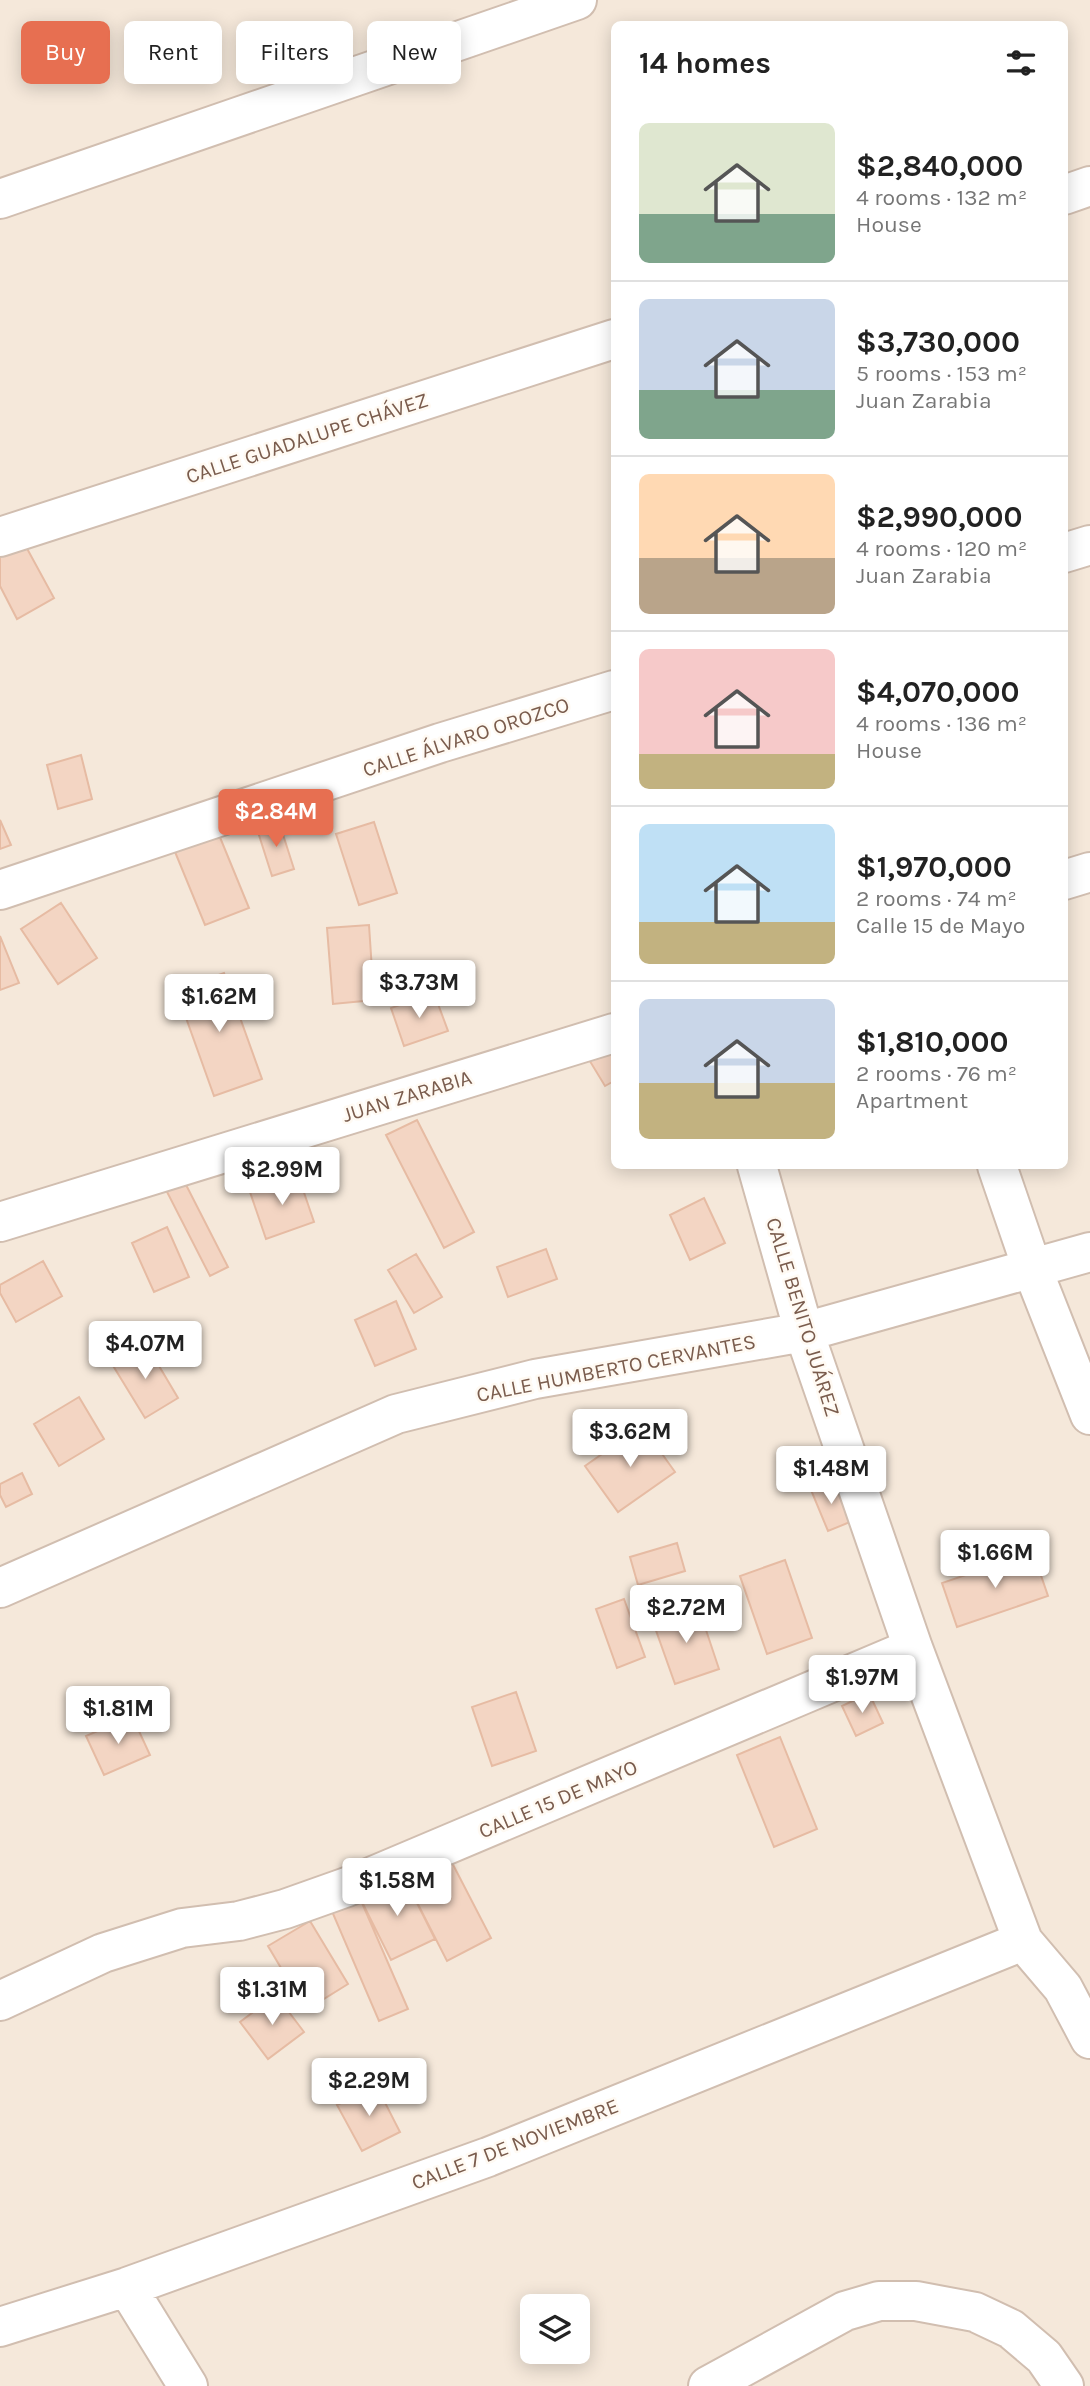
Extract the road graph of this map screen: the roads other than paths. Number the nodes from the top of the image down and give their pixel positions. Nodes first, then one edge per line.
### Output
1 (577, 0) edge
2 (1090, 186) edge
3 (1068, 194) edge
4 (0, 199) edge
5 (611, 340) edge
6 (0, 537) edge
7 (1090, 545) edge
8 (1068, 552) edge
9 (611, 691) edge
10 (1090, 872) edge
11 (1068, 879) edge
12 (0, 890) edge
13 (611, 1034) edge
14 (758, 1169) edge
15 (998, 1169) edge
16 (0, 1222) edge
17 (1090, 1252) edge
18 (1032, 1268) junction
19 (804, 1332) junction
20 (1090, 1415) edge
21 (0, 1588) edge
22 (912, 1648) junction
23 (1023, 1941) junction
24 (0, 2001) edge
25 (1090, 2039) edge
26 (127, 2287) junction
27 (0, 2327) edge
28 (188, 2386) edge
29 (708, 2386) edge
30 (1064, 2386) edge

1 - 4 street
2 - 3 street
5 - 6 street, CALLE GUADALUPE CHÁVEZ
7 - 8 street
9 - 12 street, CALLE ÁLVARO OROZCO
10 - 11 street
13 - 16 street, JUAN ZARABIA
14 - 19 street, CALLE BENITO JUÁREZ
15 - 18 street
17 - 18 street, CALLE HUMBERTO CERVANTES
18 - 19 street, CALLE HUMBERTO CERVANTES
18 - 20 street
19 - 21 street, CALLE HUMBERTO CERVANTES
19 - 22 street, CALLE BENITO JUÁREZ
22 - 23 street, CALLE BENITO JUÁREZ
22 - 24 street, CALLE 15 DE MAYO
23 - 25 street, CALLE BENITO JUÁREZ
23 - 26 street, CALLE 7 DE NOVIEMBRE
26 - 27 street, CALLE 7 DE NOVIEMBRE
26 - 28 street
29 - 30 street

